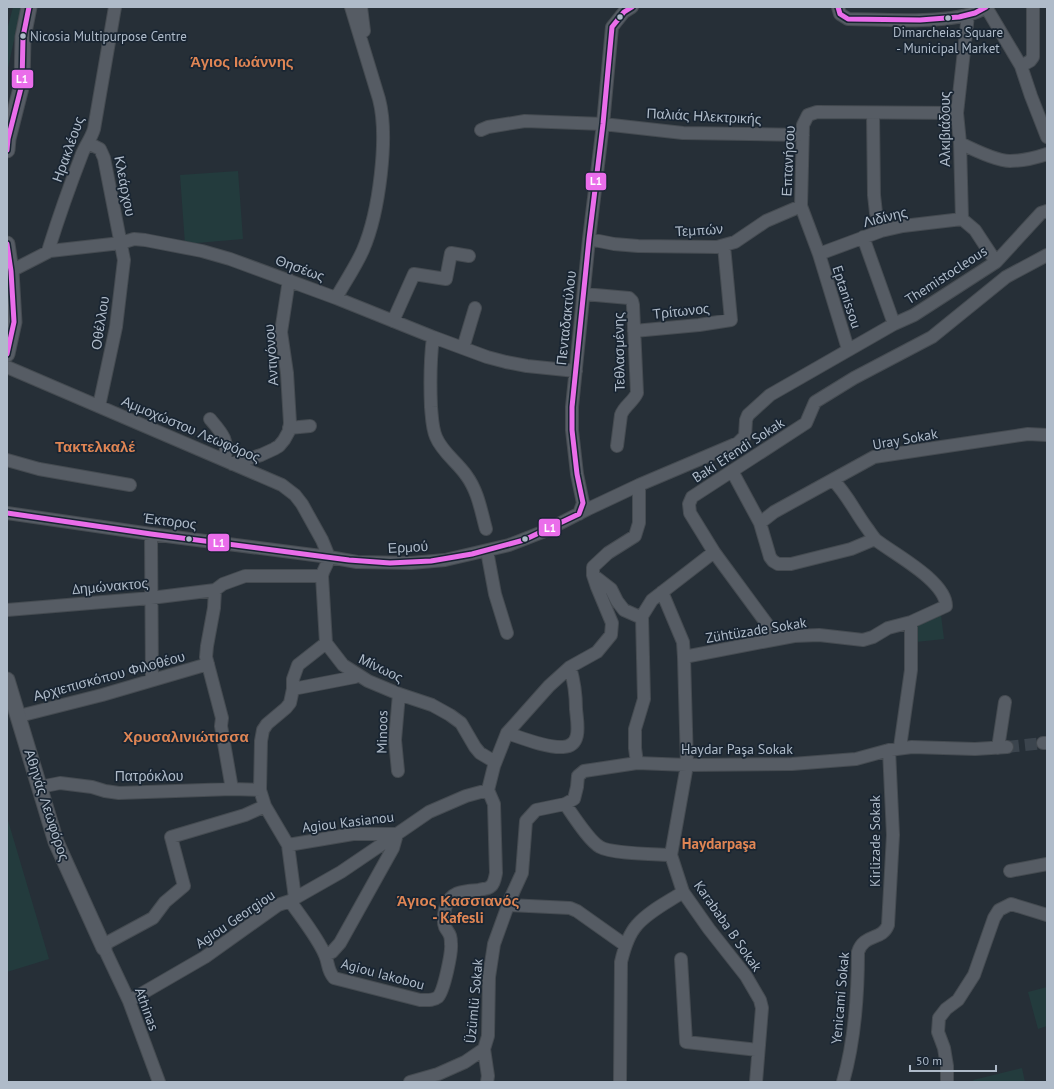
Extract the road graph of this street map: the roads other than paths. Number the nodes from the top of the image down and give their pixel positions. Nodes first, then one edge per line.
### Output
1 (29, 7) edge
2 (115, 7) edge
3 (350, 7) edge
4 (361, 7) edge
5 (632, 7) edge
6 (838, 7) edge
7 (986, 7) edge
8 (1033, 7) edge
9 (968, 15) junction
10 (1023, 65) junction
11 (370, 66) junction
12 (873, 112) junction
13 (957, 113) junction
14 (603, 124) junction
15 (481, 130) dead end
16 (803, 135) junction
17 (1047, 137) edge
18 (88, 143) junction
19 (960, 143) junction
20 (7, 150) edge
21 (1047, 154) edge
22 (801, 206) junction
23 (1047, 211) edge
24 (962, 219) junction
25 (879, 223) junction
26 (863, 237) junction
27 (589, 239) junction
28 (121, 243) junction
29 (7, 244) edge
30 (724, 246) junction
31 (50, 251) junction
32 (819, 254) junction
33 (1047, 255) edge
34 (469, 256) dead end
35 (996, 262) junction
36 (11, 271) junction
37 (289, 280) junction
38 (584, 294) junction
39 (336, 298) junction
40 (475, 308) dead end
41 (393, 321) junction
42 (894, 324) junction
43 (634, 331) junction
44 (433, 337) junction
45 (8, 348) edge
46 (463, 348) junction
47 (848, 349) junction
48 (7, 367) edge
49 (576, 371) junction
50 (99, 406) junction
51 (210, 419) dead end
52 (310, 426) dead end
53 (289, 428) junction
54 (1047, 435) edge
55 (744, 436) joint
56 (617, 446) dead end
57 (261, 455) junction
58 (7, 460) edge
59 (228, 462) junction
60 (732, 471) junction
61 (253, 472) junction
62 (833, 480) junction
63 (130, 485) dead end
64 (639, 486) junction
65 (7, 512) edge
66 (579, 514) junction
67 (760, 523) junction
68 (486, 529) dead end
69 (151, 534) junction
70 (875, 539) junction
71 (487, 551) junction
72 (714, 552) junction
73 (329, 557) junction
74 (593, 575) junction
75 (322, 576) junction
76 (215, 590) junction
77 (663, 595) junction
78 (151, 598) junction
79 (7, 610) edge
80 (642, 618) junction
81 (911, 622) junction
82 (507, 633) dead end
83 (778, 639) junction
84 (326, 643) junction
85 (684, 658) junction
86 (208, 664) junction
87 (570, 667) junction
88 (357, 675) junction
89 (7, 680) edge
90 (152, 680) junction
91 (293, 689) junction
92 (399, 694) junction
93 (1005, 702) dead end
94 (19, 716) junction
95 (507, 733) junction
96 (894, 749) junction
97 (495, 762) junction
98 (637, 764) junction
99 (687, 765) junction
100 (398, 771) dead end
101 (40, 787) junction
102 (232, 789) junction
103 (260, 790) junction
104 (488, 790) junction
105 (565, 804) junction
106 (265, 806) junction
107 (397, 834) junction
108 (288, 845) junction
109 (671, 855) junction
110 (1047, 864) edge
111 (1010, 871) dead end
112 (683, 892) junction
113 (293, 900) junction
114 (508, 905) junction
115 (1047, 915) edge
116 (885, 931) joint
117 (625, 945) junction
118 (104, 946) junction
119 (325, 955) junction
120 (681, 959) dead end
121 (129, 1001) junction
122 (484, 1049) junction
123 (758, 1050) junction
124 (159, 1082) edge
125 (410, 1082) edge
126 (487, 1082) edge
127 (620, 1082) edge
128 (756, 1082) edge
129 (843, 1082) edge
130 (947, 1082) edge

1 - 20 street
2 - 18 street, Ηρακλέους
3 - 11 street
4 - 11 street
5 - 14 street, Πενταδακτύλου
6 - 9 street
7 - 9 street
7 - 10 street
8 - 10 street
9 - 13 street, Αλκιβιάδους
10 - 17 street
11 - 39 street
12 - 13 street
12 - 16 street, Επτανήσου
12 - 25 street
13 - 19 street, Αλκιβιάδους
14 - 15 street, Παλιάς Ηλεκτρικής
14 - 16 street, Παλιάς Ηλεκτρικής
14 - 27 street, Πενταδακτύλου
16 - 22 street, Επτανήσου
18 - 28 street, Κλεάρχου
18 - 31 street, Ηρακλέους
19 - 21 street
19 - 24 street, Αλκιβιάδους
22 - 30 street, Τεμπών
22 - 32 street, Επτανήσου
23 - 35 street, Themistocleous
24 - 25 street, Λιδίνης
24 - 35 street
25 - 26 street, Λιδίνης
26 - 32 street, Λιδίνης
26 - 42 street
27 - 30 street, Τεμπών
27 - 38 street, Πενταδακτύλου
28 - 31 street, Θησέως
28 - 37 street, Θησέως
28 - 50 street, Οθέλλου
29 - 36 street
30 - 43 street, Τρίτωνος
31 - 36 street, Θησέως
32 - 47 street, Eptanissou
33 - 60 street, Baki Efendi Sokak
34 - 41 street
35 - 42 street, Themistocleous
36 - 45 street
37 - 39 street, Θησέως
37 - 53 street, Αντιγόνου
38 - 43 street, Τεθλασμένης
38 - 49 street, Πενταδακτύλου
39 - 41 street, Θησέως
40 - 46 street
41 - 44 street, Θησέως
42 - 47 street, Themistocleous
43 - 56 street, Τεθλασμένης
44 - 46 street, Θησέως
44 - 68 street
46 - 49 street, Θησέως
47 - 55 street, Themistocleous
48 - 50 street, Αμμοχώστου Λεωφόρος
49 - 66 street, Πενταδακτύλου
50 - 59 street, Αμμοχώστου Λεωφόρος
51 - 59 street
52 - 53 street
53 - 57 street
54 - 62 street, Uray Sokak
55 - 64 street, Ερμού
57 - 59 street
57 - 61 street
58 - 63 street
59 - 61 street, Αμμοχώστου Λεωφόρος
60 - 67 street
60 - 72 street, Baki Efendi Sokak
61 - 73 street, Αμμοχώστου Λεωφόρος
62 - 67 street, Uray Sokak
62 - 70 street
64 - 66 street, Ερμού
64 - 74 street
65 - 69 street, Έκτορος
66 - 71 street, Ερμού
67 - 70 street
69 - 73 street, Έκτορος
69 - 78 street
70 - 81 street, Zühtüzade Sokak
71 - 73 street, Ερμού
71 - 82 street
72 - 77 street
72 - 83 street
73 - 75 street
74 - 80 street
74 - 87 street
75 - 76 street
75 - 84 street
76 - 78 street, Δημώνακτος
76 - 86 street
77 - 80 street
77 - 85 street, Karababa B Sokak
78 - 79 street, Δημώνακτος
78 - 90 street
80 - 98 street
81 - 83 street, Zühtüzade Sokak
81 - 96 street, Kirlizade Sokak
83 - 85 street, Zühtüzade Sokak
84 - 88 street, Μίνωος
84 - 91 street
85 - 99 street, Karababa B Sokak
86 - 90 street, Αρχιεπισκόπου Φιλοθέου
86 - 102 street
87 - 95 street
87 - 95 street
88 - 91 street
88 - 92 street, Μίνωος
89 - 94 street, Αθηνάς Λεωφόρος
90 - 94 street, Αρχιεπισκόπου Φιλοθέου
91 - 103 street
92 - 97 street, Μίνωος
92 - 100 street, Minoos
93 - 96 street, Haydar Paşa Sokak
94 - 101 street, Αθηνάς Λεωφόρος
95 - 97 street
96 - 99 street, Haydar Paşa Sokak
96 - 116 street, Kirlizade Sokak
97 - 104 street
98 - 99 street, Haydar Paşa Sokak
98 - 105 street, Haydar Paşa Sokak
99 - 109 street, Karababa B Sokak
101 - 102 street, Πατρόκλου
101 - 118 street, Αθηνάς Λεωφόρος
102 - 103 street, Πατρόκλου
103 - 106 street
104 - 107 street, Agiou Kasianou
104 - 119 street, Agiou Iakobou
105 - 109 street
105 - 114 street, Üzümlü Sokak
106 - 108 street
106 - 118 street
107 - 108 street, Agiou Kasianou
107 - 113 street, Agiou Georgiou
107 - 119 street
108 - 113 street
109 - 112 street, Karababa B Sokak
110 - 111 street
112 - 117 street
112 - 123 street, Karababa B Sokak
113 - 119 street, Agiou Iakobou
113 - 121 street, Agiou Georgiou
114 - 117 street
114 - 122 street, Üzümlü Sokak
115 - 130 street
116 - 129 street, Yenicami Sokak
117 - 127 street
118 - 121 street, Athinas
120 - 123 street
121 - 124 street, Athinas
122 - 125 street
122 - 126 street, Üzümlü Sokak
123 - 128 street, Karababa B Sokak

